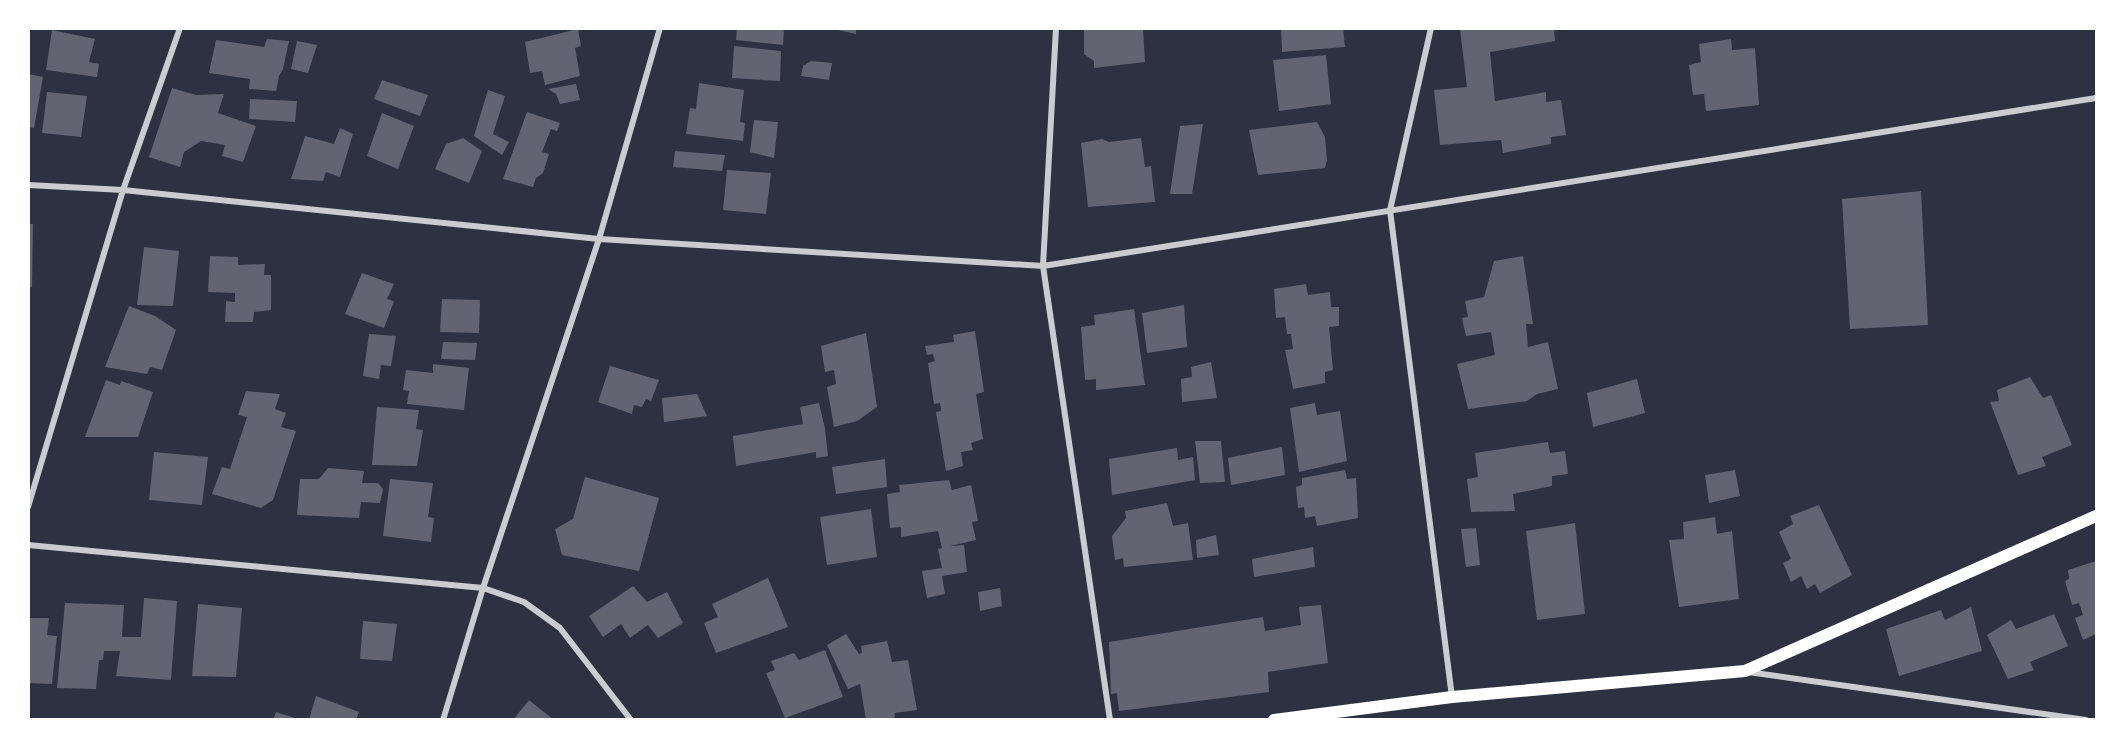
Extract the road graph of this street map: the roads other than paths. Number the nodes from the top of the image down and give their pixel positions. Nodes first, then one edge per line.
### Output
1 (180, 28) edge
2 (660, 28) edge
3 (1056, 28) edge
4 (1431, 28) edge
5 (2097, 98) edge
6 (28, 184) edge
7 (123, 190) junction
8 (1390, 210) junction
9 (599, 239) junction
10 (1043, 266) junction
11 (28, 507) edge
12 (2097, 516) edge
13 (28, 545) edge
14 (483, 588) junction
15 (1745, 671) junction
16 (1452, 697) junction
17 (2062, 718) edge
18 (443, 720) edge
19 (631, 720) edge
20 (1110, 720) edge
21 (1274, 720) edge
22 (2086, 720) edge

1 - 7 street
2 - 9 street
3 - 10 street
4 - 8 street
5 - 8 street
6 - 7 street
7 - 9 street
7 - 11 street
8 - 10 street
8 - 16 street
9 - 10 street
9 - 14 street
10 - 20 street
12 - 15 main road
13 - 14 street
14 - 18 street
14 - 19 street
15 - 16 main road
15 - 17 street
16 - 21 main road
17 - 22 street

